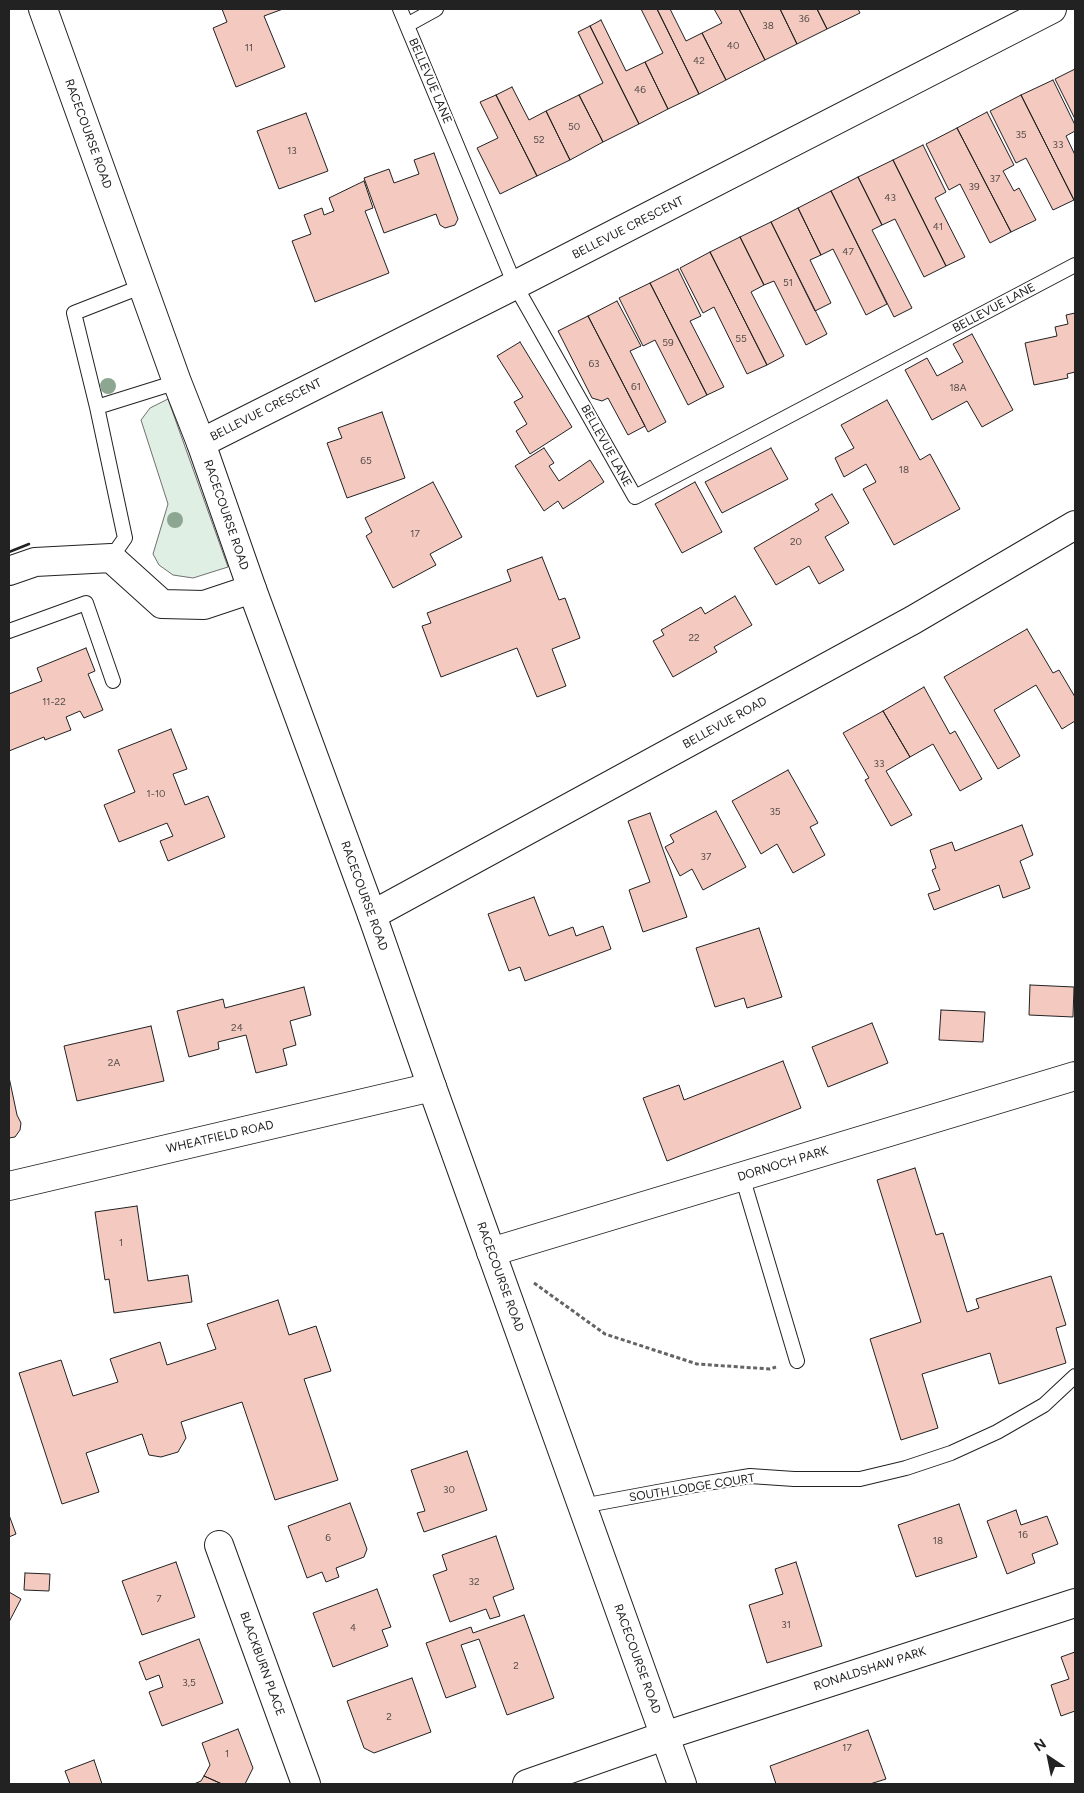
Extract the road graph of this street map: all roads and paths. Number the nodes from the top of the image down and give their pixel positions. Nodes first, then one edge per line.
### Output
1 (43, 9) edge
2 (400, 9) edge
3 (436, 9) edge
4 (1052, 9) edge
5 (406, 25) junction
6 (1075, 265) edge
7 (516, 285) junction
8 (142, 286) junction
9 (177, 382) junction
10 (98, 407) junction
11 (201, 443) junction
12 (1075, 525) edge
13 (111, 558) junction
14 (9, 571) edge
15 (252, 589) junction
16 (9, 631) edge
17 (113, 681) dead end
18 (372, 915) junction
19 (1075, 1076) edge
20 (432, 1087) junction
21 (742, 1176) junction
22 (9, 1186) edge
23 (491, 1252) junction
24 (529, 1280) dead end
25 (797, 1361) joint
26 (1075, 1376) edge
27 (582, 1506) junction
28 (218, 1545) dead end
29 (1075, 1603) edge
30 (664, 1736) junction
31 (306, 1784) edge
32 (527, 1784) edge
33 (682, 1784) edge

1 - 8 street, RACECOURSE ROAD
2 - 5 lane, BELLEVUE LANE
3 - 5 lane, BELLEVUE LANE
4 - 7 street, BELLEVUE CRESCENT
5 - 7 lane, BELLEVUE LANE
6 - 7 lane, BELLEVUE LANE
7 - 11 street, BELLEVUE CRESCENT
8 - 9 street, RACECOURSE ROAD
8 - 10 lane
9 - 10 lane
9 - 11 street, RACECOURSE ROAD
10 - 13 lane
11 - 15 street, RACECOURSE ROAD
12 - 18 street, BELLEVUE ROAD
13 - 14 street
13 - 15 street
15 - 18 street, RACECOURSE ROAD
16 - 17 lane
18 - 20 street, RACECOURSE ROAD
19 - 21 street, DORNOCH PARK
20 - 22 street, WHEATFIELD ROAD
20 - 23 street, RACECOURSE ROAD
21 - 23 street, DORNOCH PARK
21 - 25 lane
23 - 27 street, RACECOURSE ROAD
24 - 25 path
26 - 27 lane, SOUTH LODGE COURT
27 - 30 street, RACECOURSE ROAD
28 - 31 street, BLACKBURN PLACE
29 - 30 street, RONALDSHAW PARK
30 - 32 street, RONALDSHAW PARK
30 - 33 street, RACECOURSE ROAD

